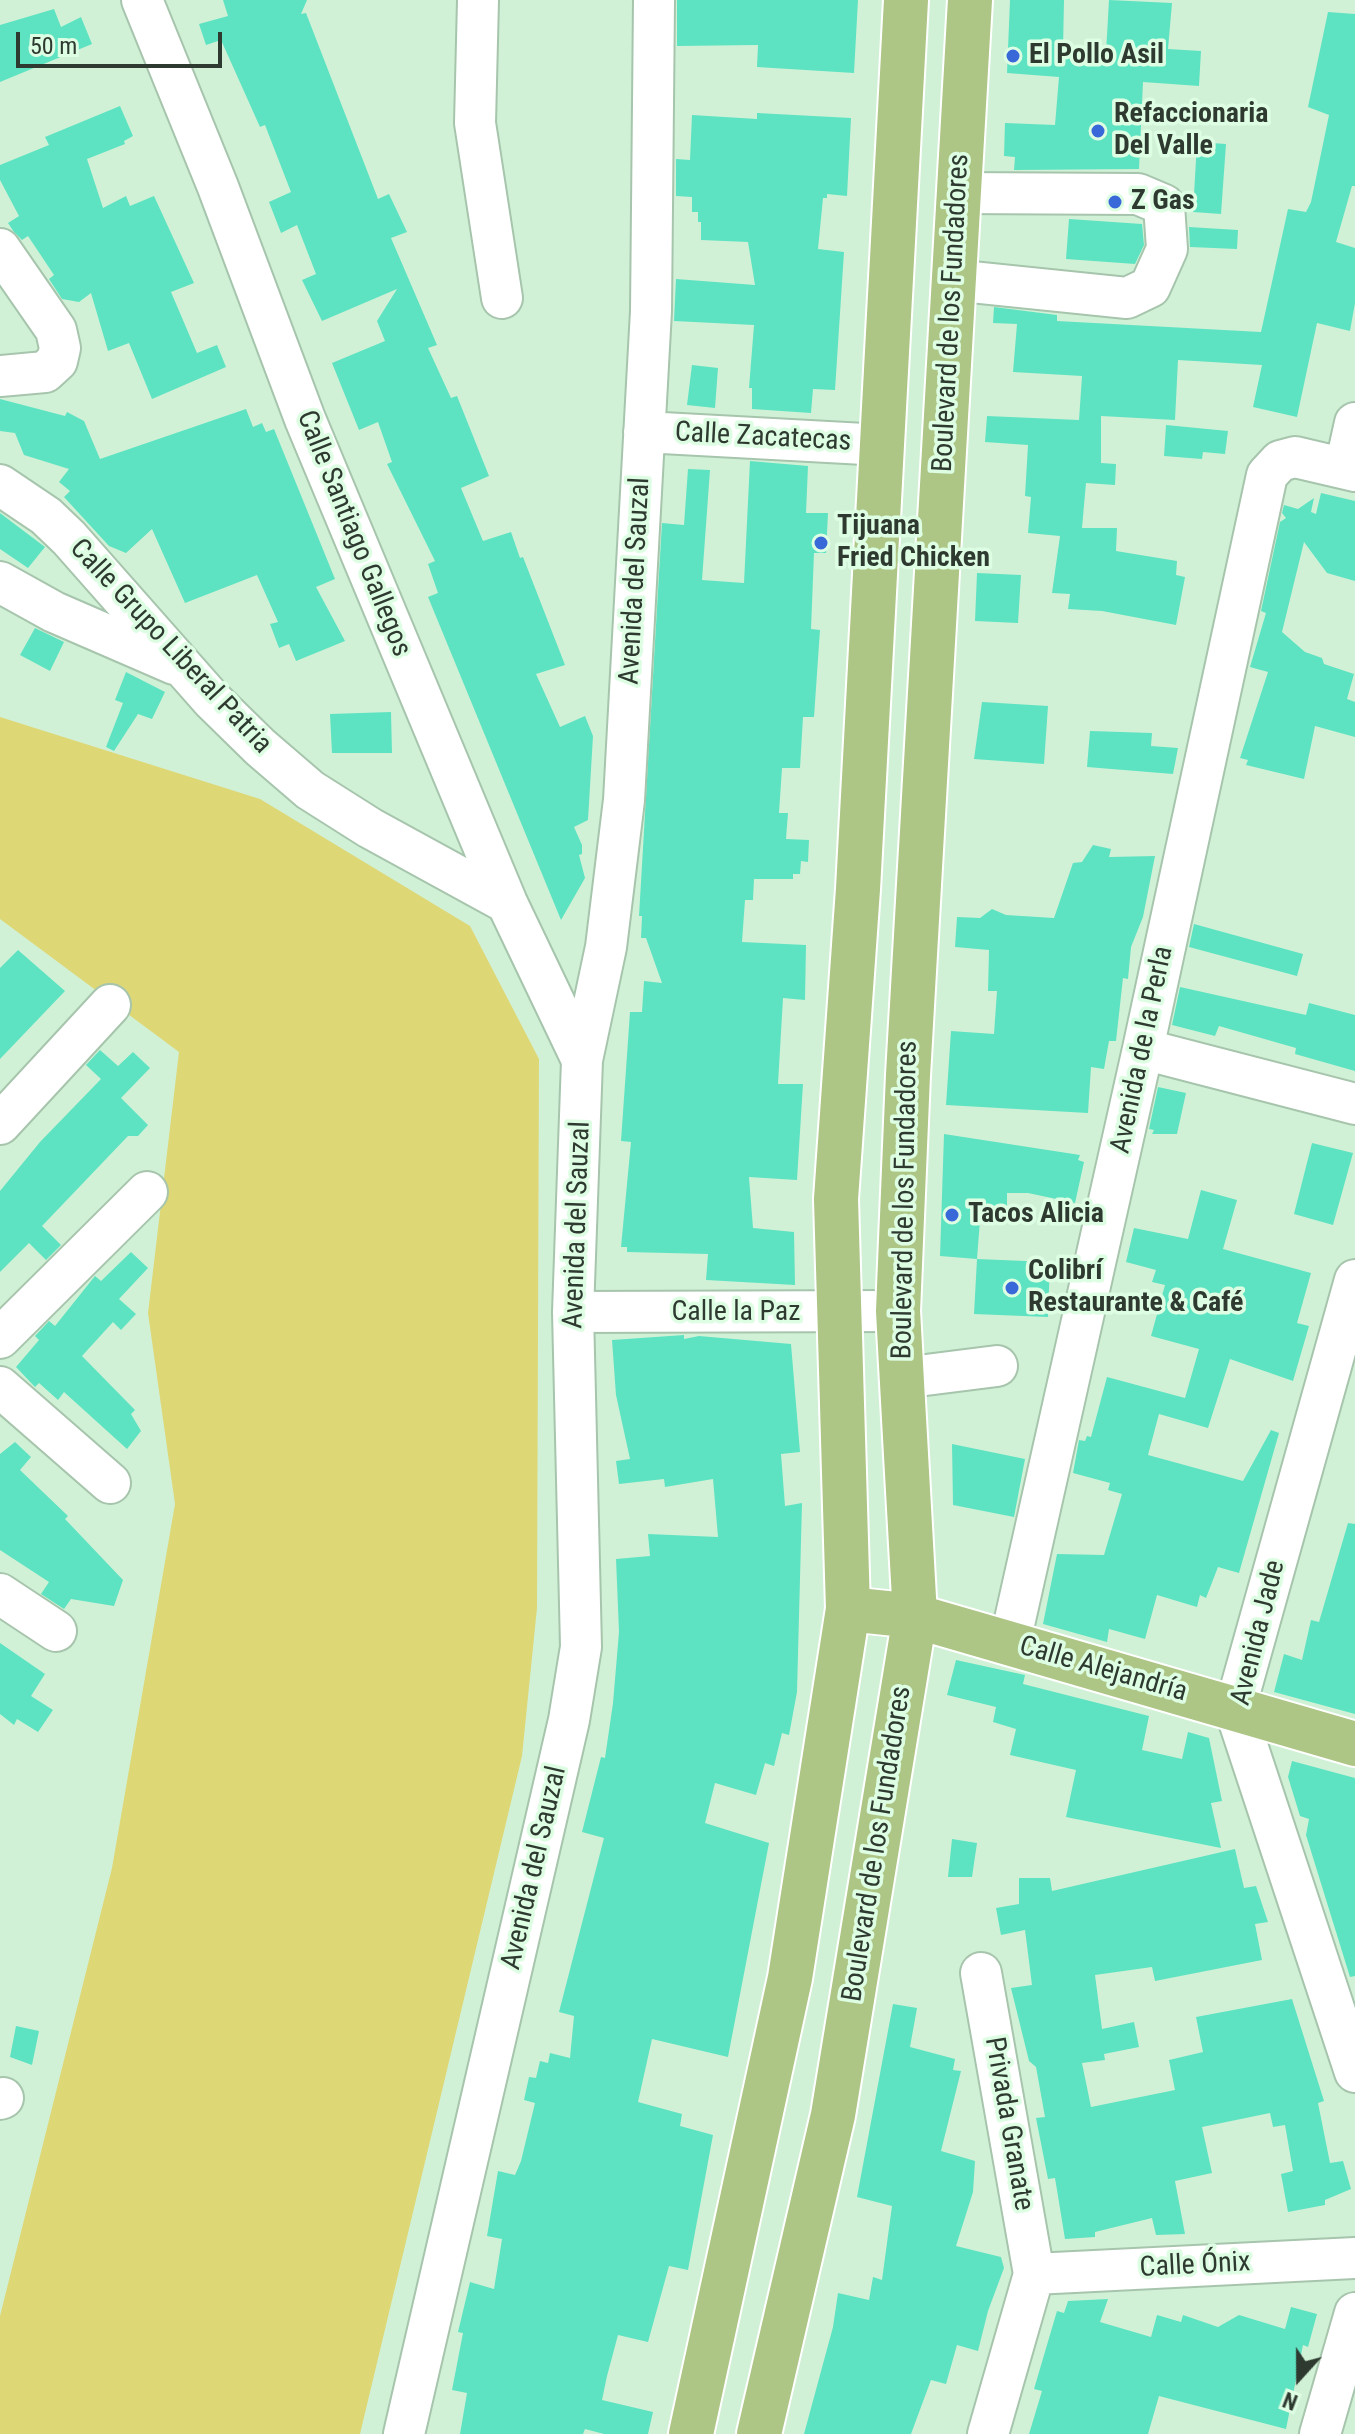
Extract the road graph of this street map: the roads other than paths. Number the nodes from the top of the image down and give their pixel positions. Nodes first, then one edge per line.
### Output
1 (142, 0) edge
2 (478, 0) edge
3 (654, 0) edge
4 (906, 0) edge
5 (970, 0) edge
6 (957, 193) junction
7 (0, 249) edge
8 (952, 280) junction
9 (502, 298) dead end
10 (0, 376) edge
11 (1355, 423) edge
12 (644, 432) junction
13 (883, 445) junction
14 (1350, 470) edge
15 (0, 485) edge
16 (0, 582) edge
17 (185, 669) junction
18 (507, 903) junction
19 (110, 1005) dead end
20 (1143, 1049) junction
21 (582, 1060) junction
22 (1355, 1104) edge
23 (0, 1124) edge
24 (147, 1192) dead end
25 (1355, 1280) edge
26 (898, 1311) junction
27 (573, 1312) junction
28 (837, 1313) junction
29 (0, 1338) edge
30 (997, 1366) dead end
31 (902, 1378) junction
32 (0, 1387) edge
33 (110, 1483) dead end
34 (0, 1594) edge
35 (848, 1609) junction
36 (915, 1616) junction
37 (56, 1631) dead end
38 (1010, 1642) junction
39 (1235, 1709) junction
40 (1355, 1744) edge
41 (981, 1973) dead end
42 (1355, 2072) edge
43 (1355, 2258) edge
44 (1034, 2274) junction
45 (1355, 2313) edge
46 (404, 2434) edge
47 (691, 2434) edge
48 (759, 2434) edge
49 (988, 2434) edge
50 (1320, 2434) edge

1 - 18 street, Calle Santiago Gallegos
2 - 9 street
3 - 12 street, Avenida del Sauzal
4 - 13 main road
5 - 6 main road, Boulevard de los Fundadores
6 - 8 main road, Boulevard de los Fundadores
6 - 8 street
7 - 10 street
8 - 26 main road, Boulevard de los Fundadores
11 - 14 street
12 - 13 street, Calle Zacatecas
12 - 21 street, Avenida del Sauzal
13 - 28 main road
14 - 20 street, Avenida de la Perla
15 - 17 street, Calle Grupo Liberal Patria
16 - 17 street
17 - 18 street, Calle Grupo Liberal Patria
18 - 21 street, Calle Santiago Gallegos
19 - 23 street
20 - 22 street
20 - 38 street, Avenida de la Perla
21 - 27 street, Avenida del Sauzal
24 - 29 street
25 - 39 street, Avenida Jade
26 - 28 street, Calle la Paz
26 - 31 main road, Boulevard de los Fundadores
27 - 28 street, Calle la Paz
27 - 46 street, Avenida del Sauzal
28 - 35 main road
30 - 31 street
31 - 36 main road, Boulevard de los Fundadores
32 - 33 street
34 - 37 street
35 - 36 main road, Calle Alejandría
35 - 47 main road
36 - 38 main road, Calle Alejandría
36 - 48 main road, Boulevard de los Fundadores
38 - 39 main road, Calle Alejandría
39 - 40 main road, Calle Alejandría
39 - 42 street, Avenida Jade
41 - 44 street, Privada Granate
43 - 44 street, Calle Ónix
44 - 49 street
45 - 50 street

